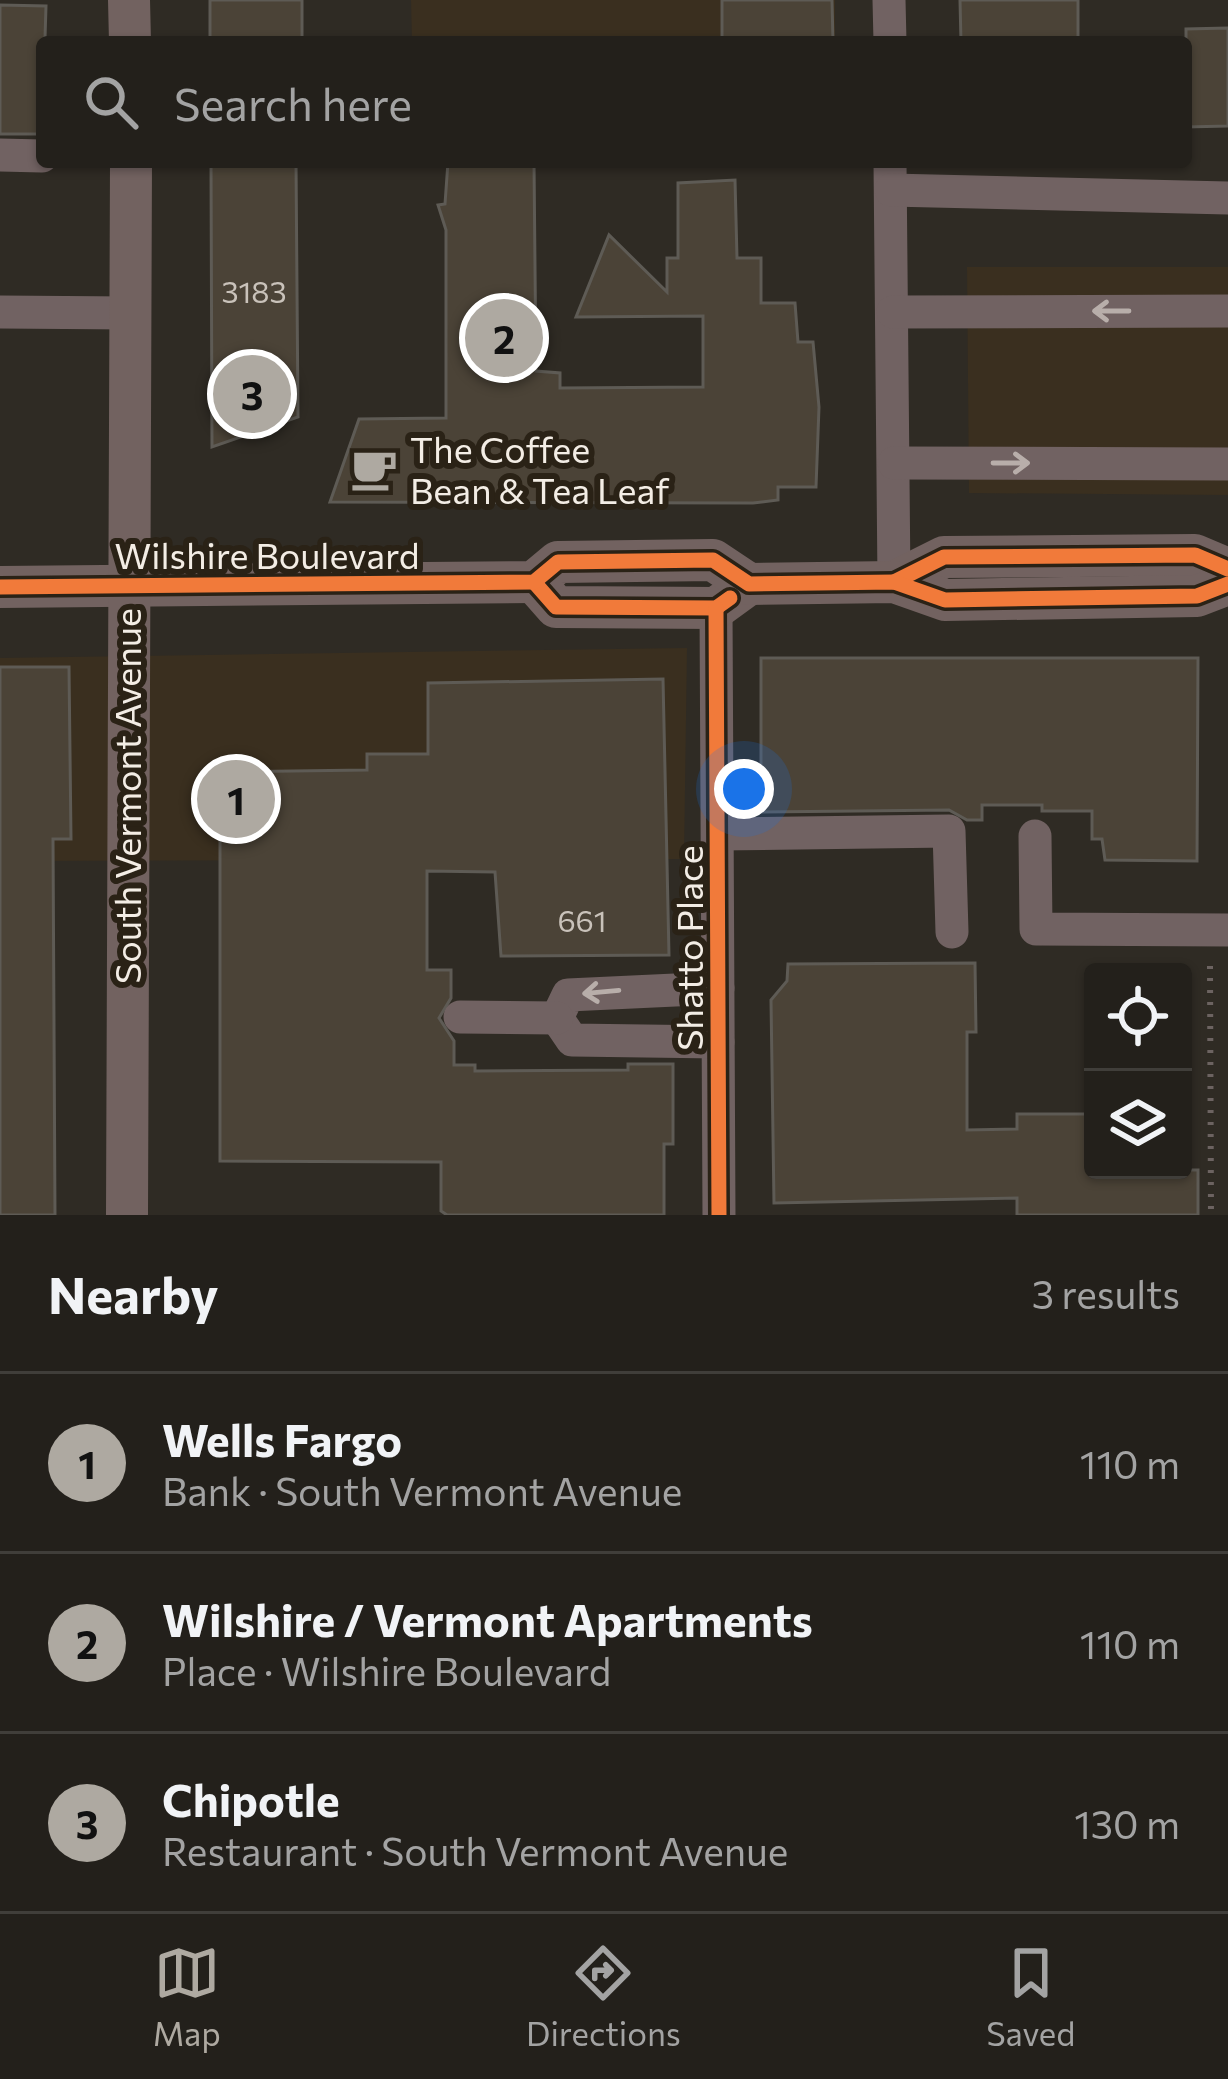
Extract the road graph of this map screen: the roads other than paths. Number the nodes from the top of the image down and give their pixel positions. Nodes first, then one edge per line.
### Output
1 (129, 0) edge
2 (889, 0) edge
3 (130, 36) edge
4 (890, 36) edge
5 (0, 155) edge
6 (36, 156) edge
7 (130, 168) edge
8 (891, 176) edge
9 (1228, 198) edge
10 (1228, 311) edge
11 (0, 312) edge
12 (893, 312) junction
13 (130, 313) junction
14 (894, 463) junction
15 (1228, 464) edge
16 (1228, 569) edge
17 (894, 582) junction
18 (127, 584) junction
19 (1228, 584) edge
20 (0, 587) edge
21 (733, 596) junction
22 (718, 833) junction
23 (1035, 836) dead end
24 (1228, 930) edge
25 (952, 932) dead end
26 (718, 988) junction
27 (460, 1017) dead end
28 (556, 1018) junction
29 (718, 1042) junction
30 (127, 1215) edge
31 (719, 1215) edge

1 - 3 main road
2 - 4 street
5 - 6 street
7 - 13 main road, South Vermont Avenue
8 - 9 street
8 - 12 street
10 -> 12 street
11 - 13 street
12 - 14 street
13 - 18 main road, South Vermont Avenue
14 -> 15 street
14 - 17 street
16 - 17 main road, Wilshire Boulevard
17 - 19 main road, Wilshire Boulevard
17 - 21 main road, Wilshire Boulevard
18 - 20 main road, Wilshire Boulevard
18 - 21 main road, Wilshire Boulevard
18 - 30 main road, South Vermont Avenue
21 - 22 street, Shatto Place
22 - 25 street
22 - 26 street, Shatto Place
23 - 24 street
26 -> 28 street
26 - 29 street, Shatto Place
27 - 28 street
28 - 29 street
29 - 31 street, Shatto Place

